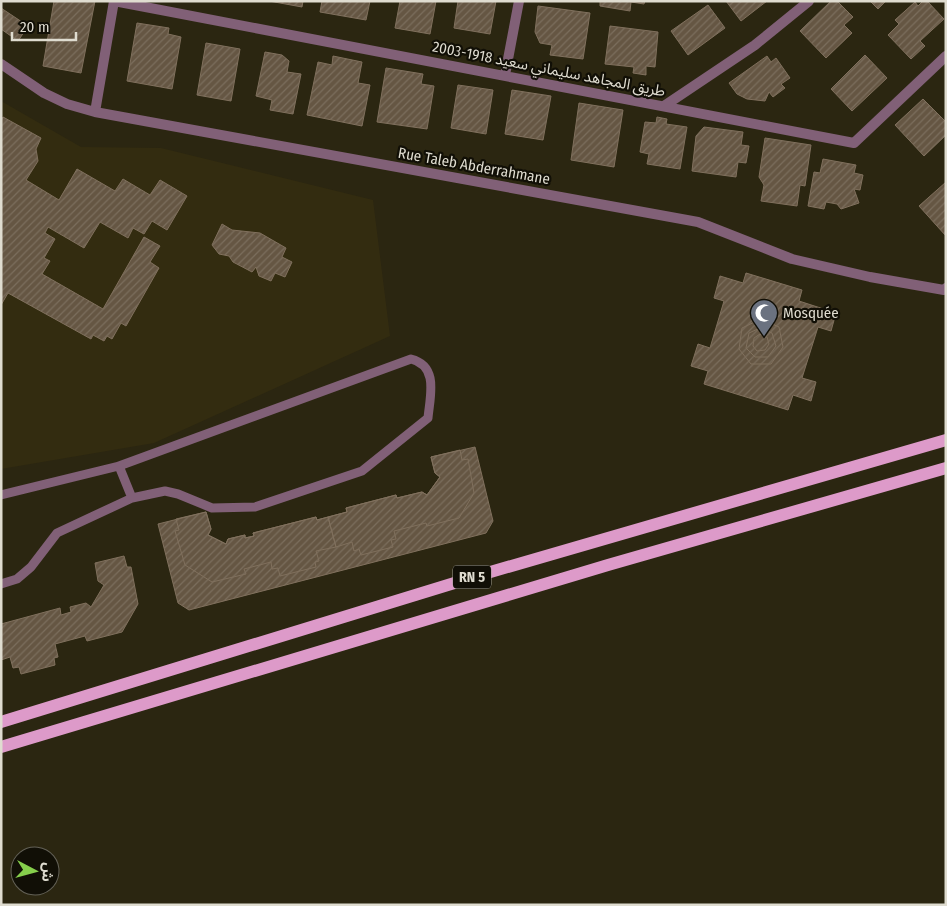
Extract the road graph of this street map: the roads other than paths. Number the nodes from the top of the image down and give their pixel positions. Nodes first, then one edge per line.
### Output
1 (114, 1) edge
2 (519, 1) edge
3 (809, 1) edge
4 (946, 56) edge
5 (1, 64) edge
6 (505, 75) junction
7 (664, 106) junction
8 (95, 112) junction
9 (945, 290) edge
10 (946, 440) edge
11 (119, 466) junction
12 (946, 468) edge
13 (1, 495) edge
14 (132, 498) junction
15 (1, 584) edge
16 (1, 722) edge
17 (1, 747) edge

1 - 6 street, طريق المجاهد سليماني سعيد 1918-2003
1 - 8 street
2 - 6 street
3 - 7 street
4 - 7 street, طريق المجاهد سليماني سعيد 1918-2003
5 - 8 street, Rue Taleb Abderrahmane
6 - 7 street, طريق المجاهد سليماني سعيد 1918-2003
8 - 9 street, Rue Taleb Abderrahmane
10 - 16 main road, RN 5
11 - 13 lane
11 - 14 lane
11 - 14 lane
12 - 17 main road, RN 5
14 - 15 lane

